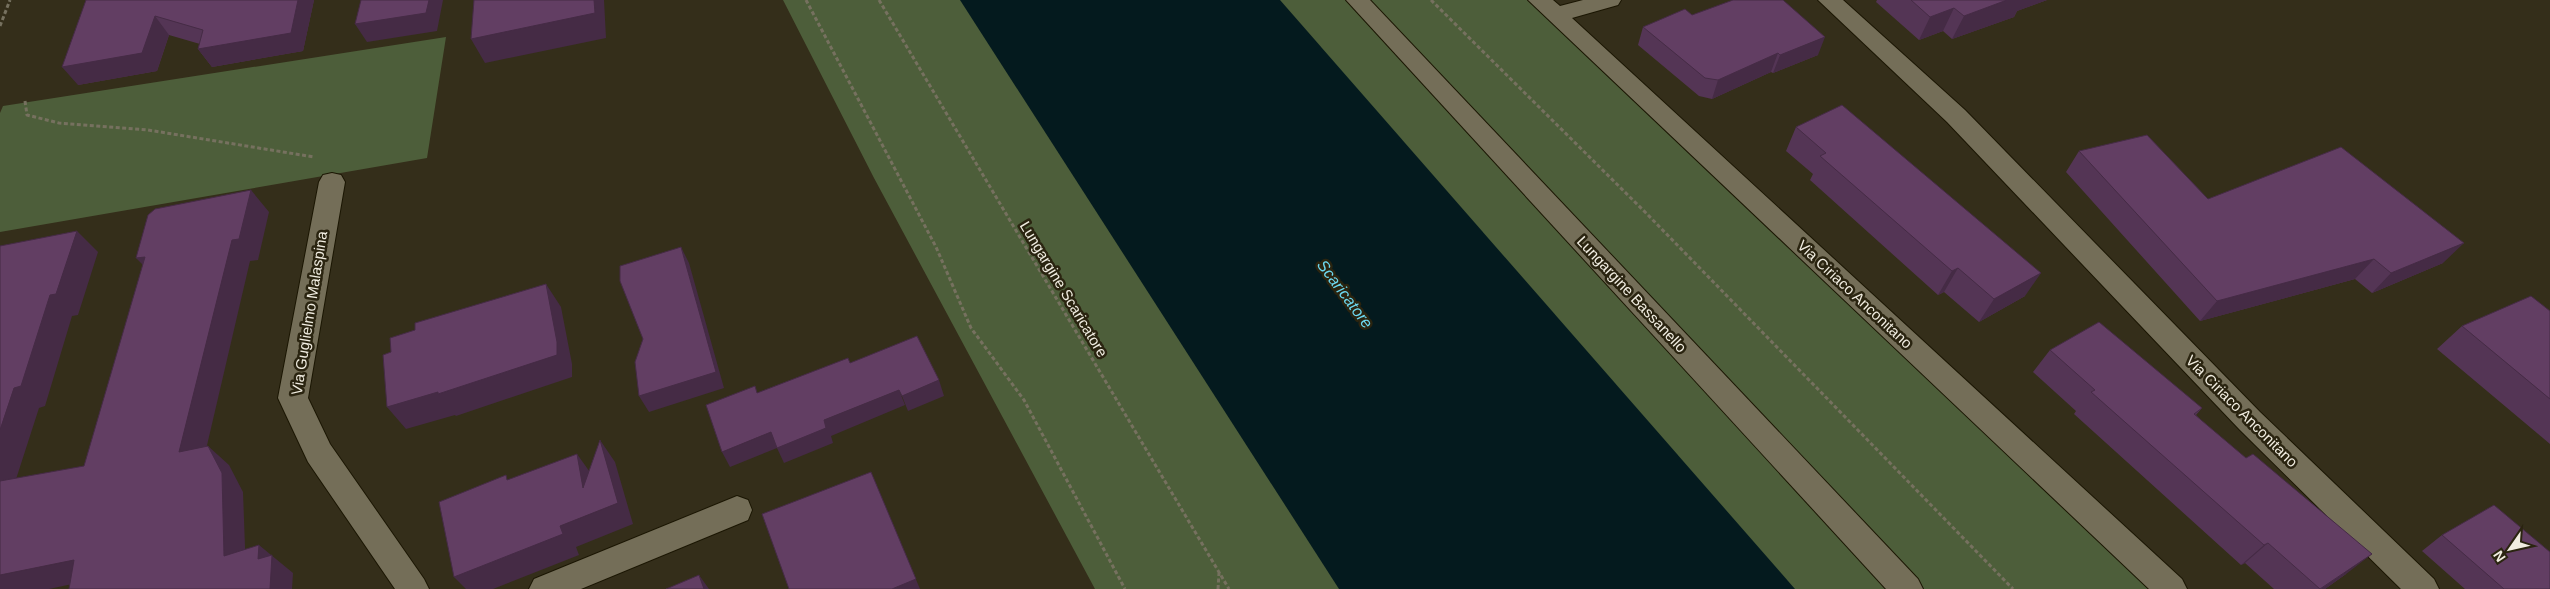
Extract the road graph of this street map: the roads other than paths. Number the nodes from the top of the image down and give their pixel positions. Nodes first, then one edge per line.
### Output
1 (1356, 0) edge
2 (1610, 0) edge
3 (1829, 0) edge
4 (1548, 7) edge
5 (332, 182) road end
6 (737, 510) dead end
7 (413, 589) edge
8 (545, 589) edge
9 (1907, 589) edge
10 (2171, 589) edge
11 (2423, 589) edge

1 - 9 street, Lungargine Bassanello
2 - 4 street
3 - 11 street, Via Ciriaco Anconitano
4 - 10 street, Via Ciriaco Anconitano
5 - 7 street, Via Guglielmo Malaspina
6 - 8 street

